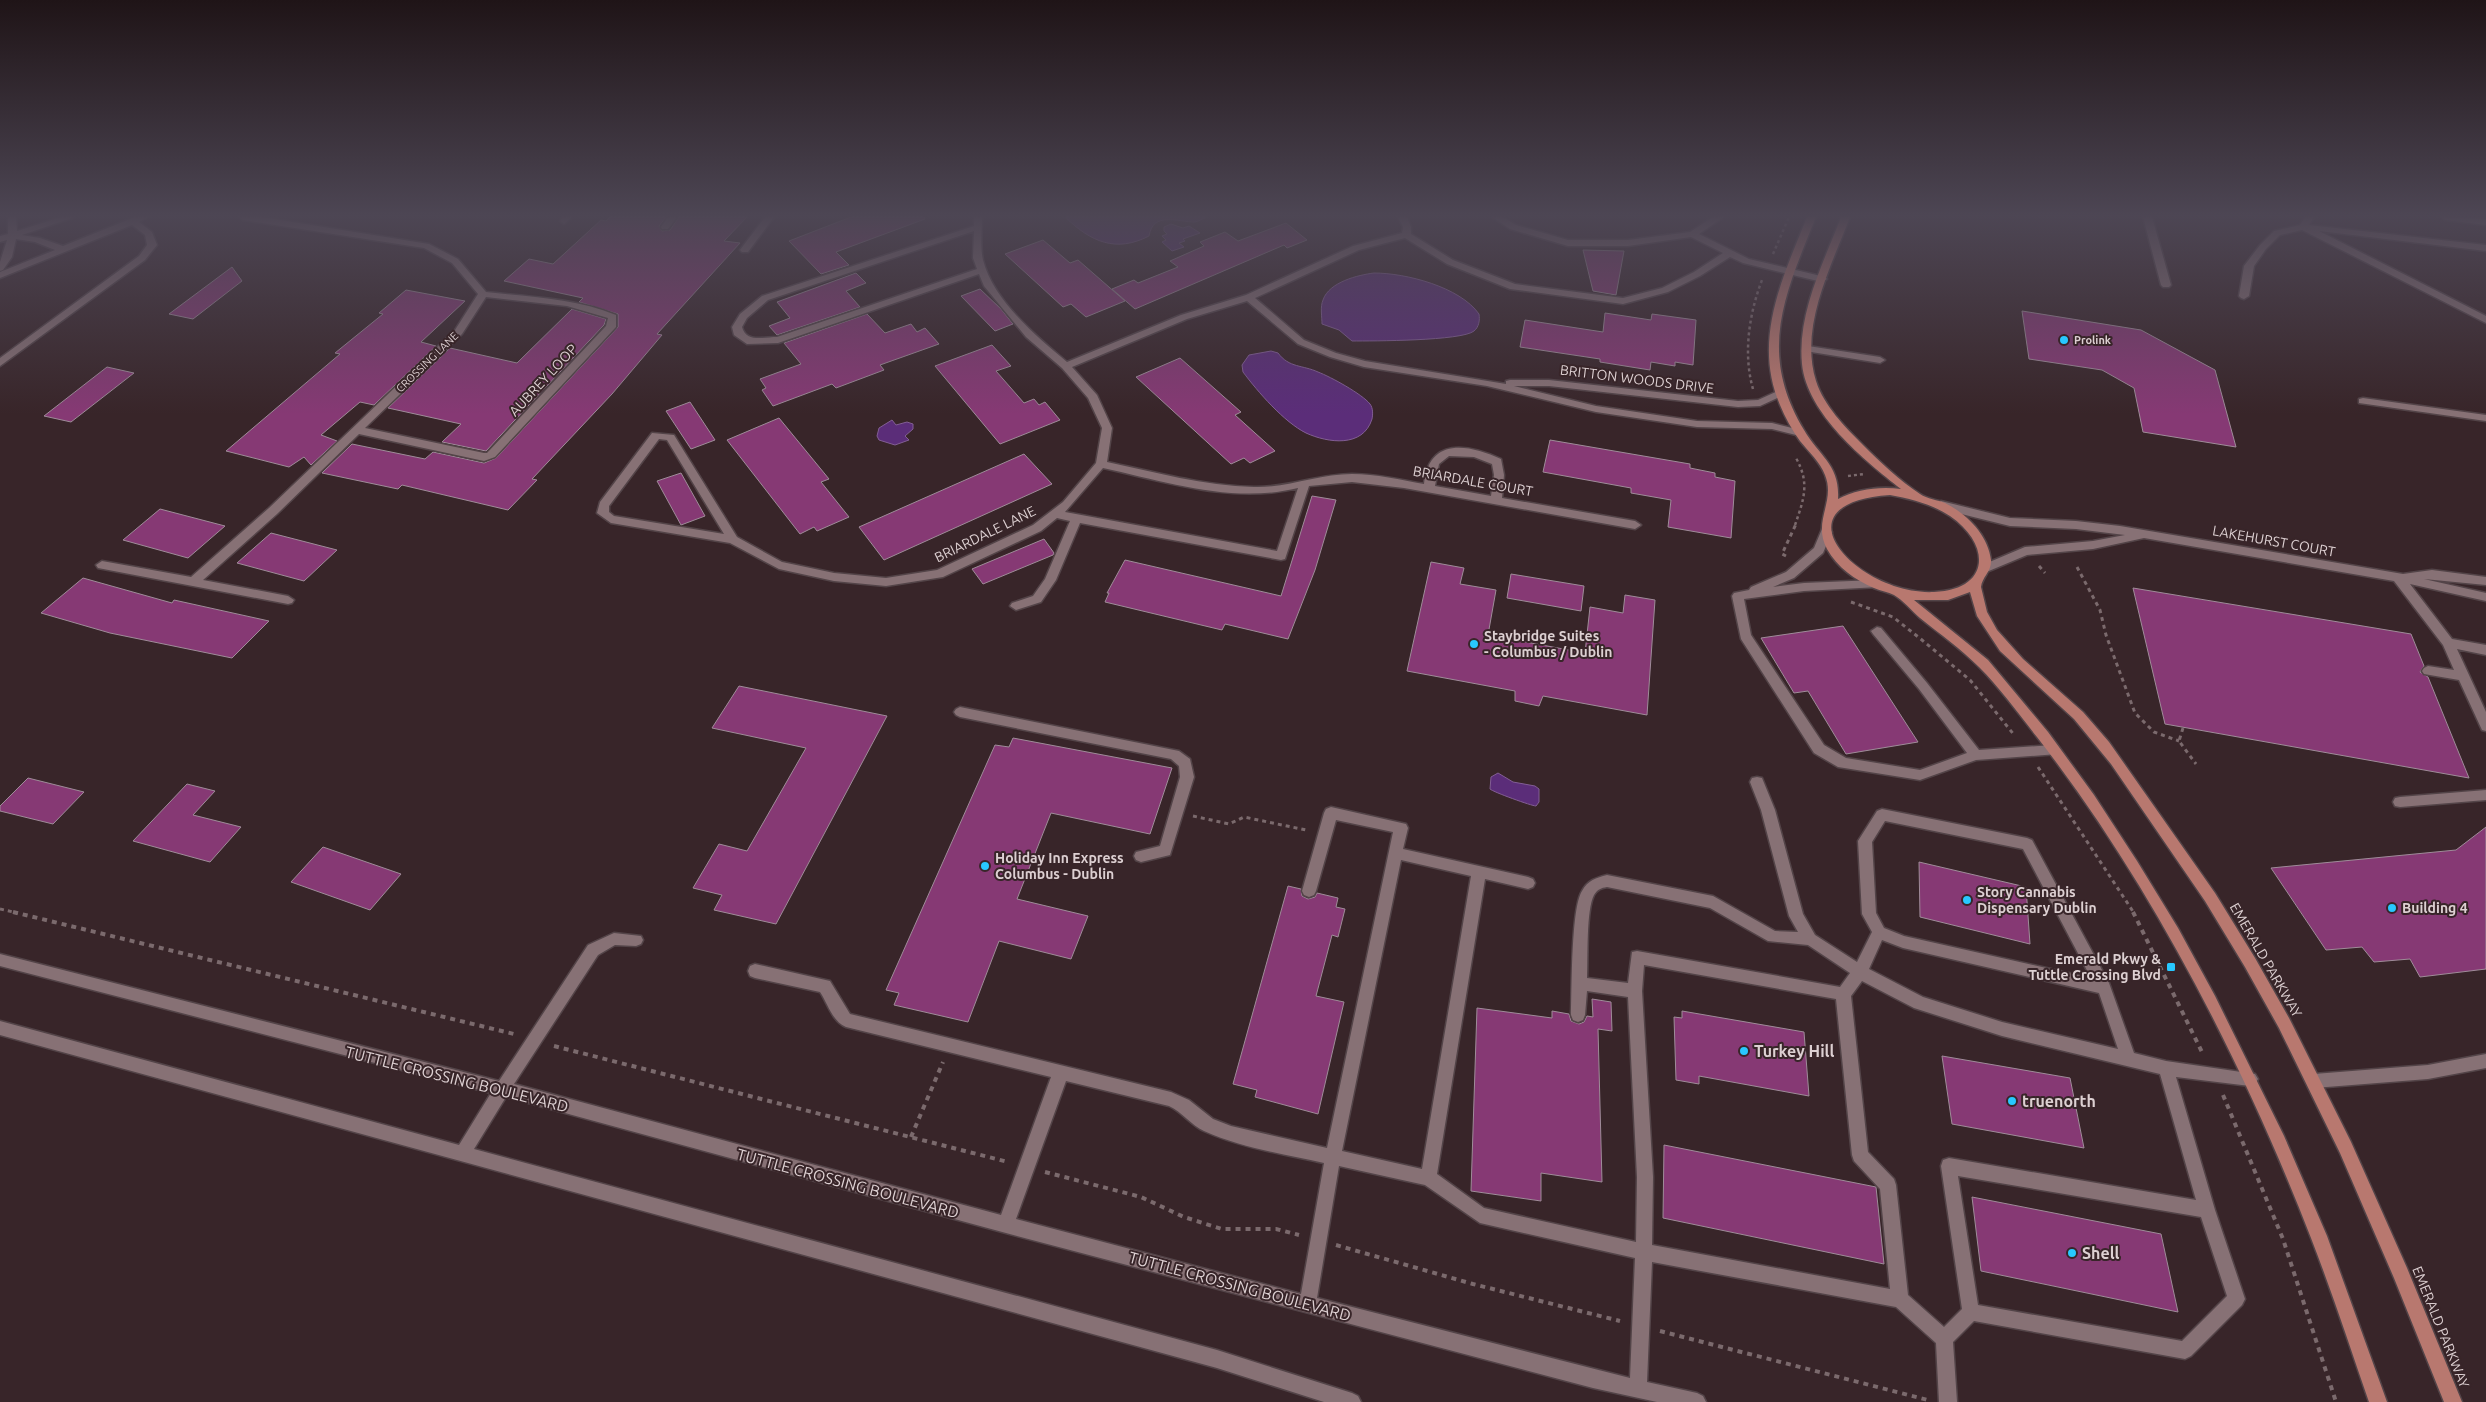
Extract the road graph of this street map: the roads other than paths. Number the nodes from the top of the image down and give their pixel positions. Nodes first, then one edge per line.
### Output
1 (109, 282) edge
2 (473, 282) edge
3 (809, 282) edge
4 (946, 282) edge
5 (986, 282) edge
6 (1281, 282) edge
7 (1501, 282) edge
8 (1680, 282) edge
9 (1787, 282) edge
10 (1821, 282) edge
11 (2246, 282) edge
12 (2412, 282) edge
13 (483, 294) junction
14 (2244, 296) dead end
15 (1249, 297) junction
16 (2486, 320) edge
17 (1808, 349) junction
18 (1880, 360) dead end
19 (0, 363) edge
20 (1066, 366) junction
21 (1487, 383) junction
22 (1780, 393) junction
23 (2363, 401) dead end
24 (2486, 418) edge
25 (357, 430) junction
26 (1800, 433) junction
27 (1101, 464) junction
28 (1305, 483) junction
29 (1429, 488) junction
30 (1916, 496) junction
31 (1496, 500) junction
32 (1940, 505) junction
33 (1832, 510) junction
34 (1055, 514) junction
35 (1076, 518) junction
36 (1635, 525) dead end
37 (1826, 532) junction
38 (2146, 534) junction
39 (733, 540) junction
40 (102, 565) dead end
41 (1984, 570) junction
42 (2398, 577) junction
43 (2486, 581) edge
44 (193, 582) junction
45 (1875, 584) junction
46 (1974, 584) junction
47 (1901, 594) junction
48 (1738, 596) junction
49 (2486, 597) edge
50 (288, 600) dead end
51 (1016, 606) dead end
52 (1877, 631) dead end
53 (2448, 643) junction
54 (2486, 650) edge
55 (2428, 671) dead end
56 (2463, 676) junction
57 (960, 712) dead end
58 (2486, 726) edge
59 (2053, 750) junction
60 (1976, 755) junction
61 (1757, 782) dead end
62 (2486, 795) edge
63 (2400, 802) dead end
64 (1396, 853) junction
65 (1141, 856) dead end
66 (1479, 872) junction
67 (1528, 883) dead end
68 (1309, 891) dead end
69 (1879, 932) junction
70 (1810, 939) junction
71 (636, 940) dead end
72 (0, 960) edge
73 (755, 971) dead end
74 (1860, 972) junction
75 (1579, 983) junction
76 (2104, 988) junction
77 (1635, 991) junction
78 (1843, 994) junction
79 (1578, 1015) dead end
80 (0, 1028) edge
81 (2129, 1060) junction
82 (2486, 1061) edge
83 (2166, 1068) junction
84 (1061, 1072) junction
85 (2250, 1079) junction
86 (2314, 1081) junction
87 (503, 1090) junction
88 (463, 1152) junction
89 (1333, 1157) junction
90 (1428, 1178) junction
91 (2207, 1210) junction
92 (1006, 1225) junction
93 (1644, 1252) junction
94 (1900, 1300) junction
95 (1308, 1304) junction
96 (1971, 1312) junction
97 (1944, 1339) junction
98 (1638, 1387) junction
99 (1352, 1402) edge
100 (1697, 1402) edge
101 (1948, 1402) edge
102 (2378, 1402) edge
103 (2453, 1402) edge

1 - 19 street
2 - 13 street
3 - 4 street
5 - 20 street, BRIARDALE LANE
6 - 15 street
7 - 8 street
9 - 22 main road
10 - 17 main road
11 - 14 street
12 - 16 street
13 - 25 street, CROSSING LANE
13 - 25 street, AUBREY LOOP
15 - 20 street
15 - 21 street, BRITTON WOODS DRIVE
17 - 18 street
17 - 30 main road
20 - 27 street, BRIARDALE LANE
21 - 22 street, BRITTON WOODS DRIVE
21 - 26 street, BRITTON WOODS DRIVE
22 - 26 main road
23 - 24 street
25 - 44 street, CROSSING LANE
26 - 33 main road
27 - 28 street, BRIARDALE COURT
27 - 34 street, BRIARDALE LANE
28 - 29 street, BRIARDALE COURT
28 - 35 street
29 - 31 street, BRIARDALE COURT
29 - 31 street
30 - 32 main road
30 - 33 main road
31 - 36 street, BRIARDALE COURT
32 - 38 street, LAKEHURST COURT
32 - 41 main road
33 - 37 main road
34 - 35 street
34 - 39 street, BRIARDALE LANE
35 - 51 street
37 - 45 main road
37 - 48 street
38 - 41 street, LAKEHURST COURT
38 - 42 street, LAKEHURST COURT
39 - 39 street
40 - 44 street
41 - 46 main road
42 - 43 street, LAKEHURST COURT
42 - 49 street, LAKEHURST COURT
42 - 53 street
44 - 50 street
45 - 47 main road
45 - 48 street
46 - 47 main road
46 - 86 main road, EMERALD PARKWAY
47 - 59 main road
48 - 60 street
52 - 60 street
53 - 54 street
53 - 56 street
55 - 56 street
56 - 58 street
57 - 65 street
59 - 60 street
59 - 85 main road
61 - 70 street
62 - 63 street
64 - 66 street
64 - 68 street
64 - 89 street
66 - 67 street
66 - 90 street
69 - 74 street
69 - 76 street
69 - 76 street
70 - 74 street
70 - 75 street
71 - 87 street
72 - 87 street, TUTTLE CROSSING BOULEVARD
73 - 84 street
74 - 78 street
74 - 81 street
75 - 77 street
75 - 79 street
76 - 81 street
77 - 78 street
77 - 93 street
78 - 94 street
80 - 88 street
81 - 83 street
82 - 86 street
83 - 85 street
83 - 91 street
84 - 89 street
84 - 92 street
85 - 102 main road
86 - 103 main road, EMERALD PARKWAY
87 - 88 street
87 - 92 street, TUTTLE CROSSING BOULEVARD
88 - 99 street
89 - 90 street
89 - 95 street
90 - 93 street
91 - 96 street
91 - 96 street
92 - 95 street, TUTTLE CROSSING BOULEVARD
93 - 94 street
93 - 98 street
94 - 97 street
95 - 98 street, TUTTLE CROSSING BOULEVARD
96 - 97 street
97 - 101 street
98 - 100 street, TUTTLE CROSSING BOULEVARD

